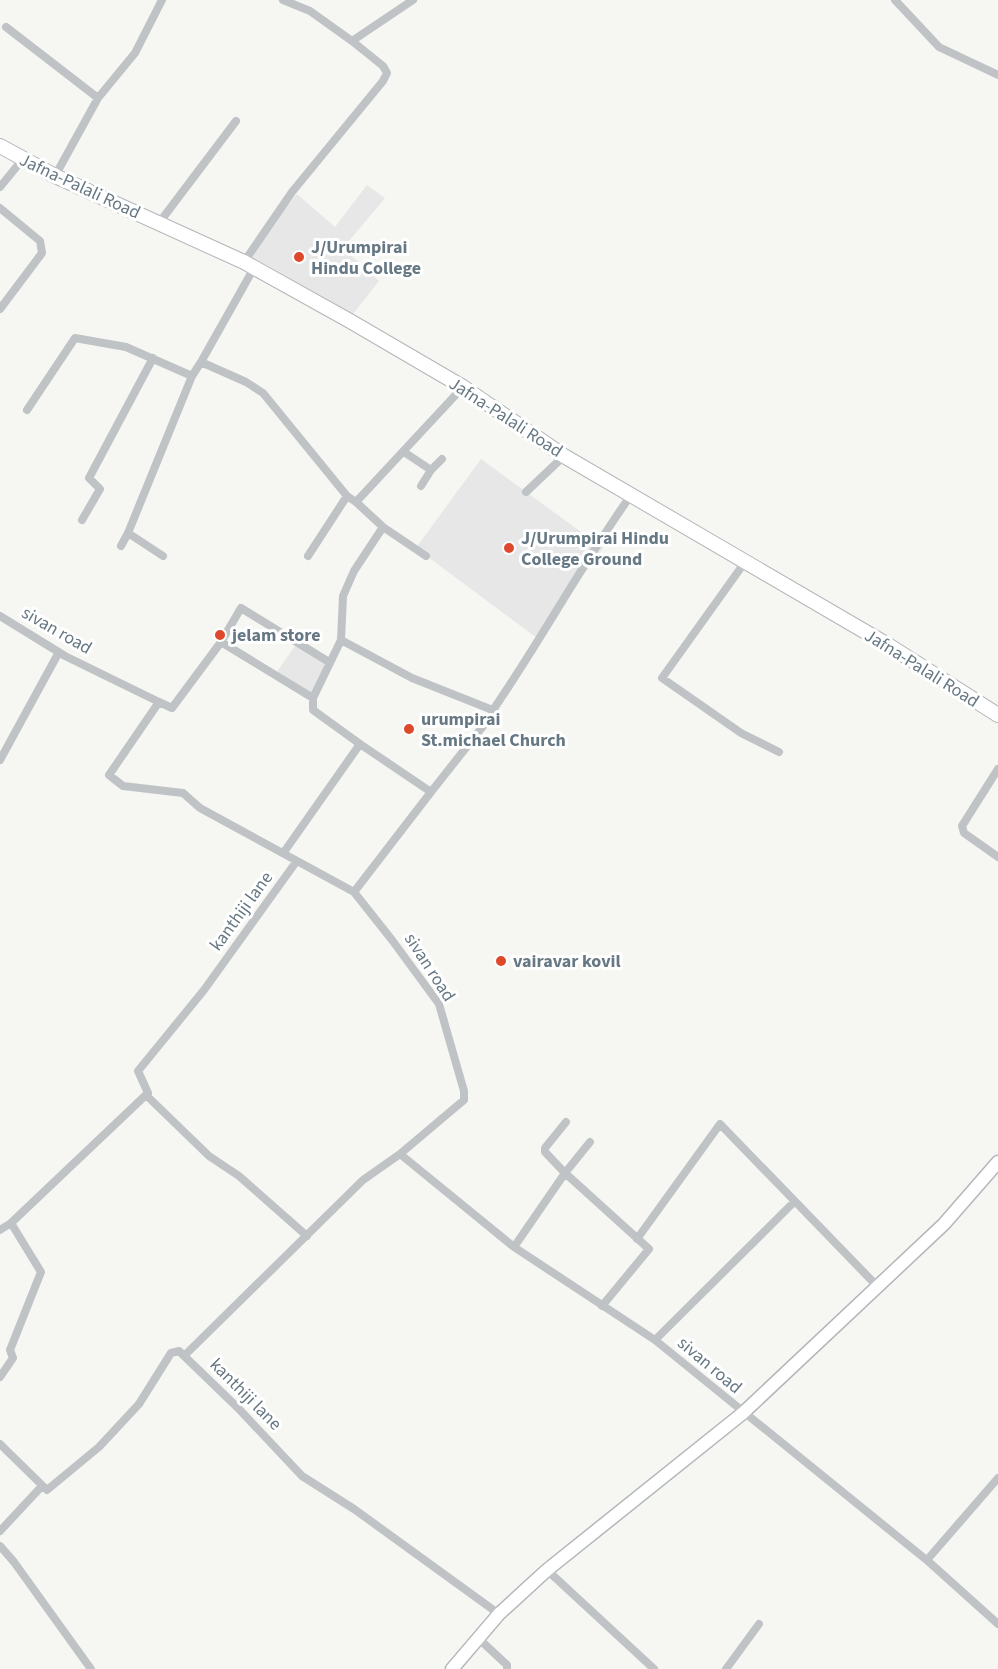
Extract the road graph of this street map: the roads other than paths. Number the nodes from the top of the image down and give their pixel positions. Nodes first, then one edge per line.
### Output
1 (162, 0) edge
2 (283, 0) edge
3 (413, 0) edge
4 (895, 0) edge
5 (6, 27) dead end
6 (352, 41) junction
7 (998, 75) edge
8 (98, 98) junction
9 (236, 121) dead end
10 (0, 146) edge
11 (22, 160) junction
12 (55, 176) junction
13 (0, 188) edge
14 (0, 208) edge
15 (159, 223) junction
16 (249, 265) junction
17 (0, 309) edge
18 (153, 358) junction
19 (201, 362) junction
20 (192, 376) junction
21 (463, 387) junction
22 (27, 410) dead end
23 (404, 452) junction
24 (564, 456) junction
25 (442, 459) dead end
26 (431, 470) junction
27 (421, 486) dead end
28 (526, 492) dead end
29 (631, 495) junction
30 (347, 496) junction
31 (356, 501) junction
32 (82, 520) dead end
33 (383, 527) junction
34 (128, 533) junction
35 (121, 546) dead end
36 (163, 556) dead end
37 (308, 556) dead end
38 (426, 556) dead end
39 (745, 562) junction
40 (0, 616) edge
41 (341, 640) junction
42 (221, 642) junction
43 (59, 652) junction
44 (330, 662) junction
45 (313, 698) junction
46 (159, 702) junction
47 (493, 710) junction
48 (998, 716) edge
49 (360, 744) junction
50 (779, 752) dead end
51 (0, 760) edge
52 (998, 769) edge
53 (431, 792) junction
54 (284, 852) junction
55 (998, 857) edge
56 (296, 862) junction
57 (354, 892) junction
58 (146, 1095) junction
59 (566, 1122) dead end
60 (590, 1142) dead end
61 (400, 1154) junction
62 (998, 1162) edge
63 (565, 1173) junction
64 (794, 1202) junction
65 (12, 1223) junction
66 (0, 1230) edge
67 (307, 1236) junction
68 (637, 1239) junction
69 (514, 1247) junction
70 (878, 1287) junction
71 (602, 1306) junction
72 (655, 1340) junction
73 (0, 1348) edge
74 (184, 1356) junction
75 (13, 1358) junction
76 (0, 1377) edge
77 (743, 1413) junction
78 (0, 1444) edge
79 (998, 1478) edge
80 (42, 1486) junction
81 (0, 1531) edge
82 (0, 1546) edge
83 (927, 1560) junction
84 (548, 1569) junction
85 (499, 1614) junction
86 (759, 1624) dead end
87 (998, 1624) edge
88 (478, 1638) junction
89 (91, 1669) edge
90 (452, 1669) edge
91 (507, 1669) edge
92 (654, 1669) edge
93 (726, 1669) edge

1 - 8 street
2 - 6 street
3 - 6 street
4 - 7 street
5 - 8 street
6 - 16 street
8 - 12 street
9 - 15 street
10 - 11 main road, Jafna-Palali Road
11 - 12 main road, Jafna-Palali Road
11 - 13 street
12 - 15 main road, Jafna-Palali Road
14 - 17 street
15 - 16 main road, Jafna-Palali Road
16 - 19 street
16 - 21 main road, Jafna-Palali Road
18 - 20 street
18 - 22 street
18 - 32 street
19 - 20 street
19 - 30 street
20 - 34 street
21 - 23 street
21 - 24 main road, Jafna-Palali Road
23 - 26 street
23 - 31 street
24 - 28 street
24 - 29 main road, Jafna-Palali Road
25 - 26 street
26 - 27 street
29 - 39 main road, Jafna-Palali Road
29 - 47 street
30 - 31 street
30 - 37 street
31 - 33 street
33 - 38 street
33 - 41 street
34 - 35 street
34 - 36 street
39 - 48 main road, Jafna-Palali Road
39 - 50 street
40 - 43 street, sivan road
41 - 44 street
41 - 47 street
42 - 44 street
42 - 45 street
42 - 46 street
43 - 46 street, sivan road
43 - 51 street
44 - 45 street
45 - 49 street
46 - 54 street, sivan road
47 - 53 street
49 - 53 street
49 - 54 street
52 - 55 street
53 - 57 street
54 - 56 street, sivan road
56 - 57 street, sivan road
56 - 58 street, kanthiji lane
57 - 61 street, sivan road
58 - 65 street
58 - 67 street
59 - 63 street
60 - 63 street
61 - 67 street
61 - 69 street, sivan road
62 - 70 street
63 - 68 street
63 - 69 street
64 - 68 street
64 - 70 street
64 - 72 street
65 - 66 street
65 - 75 street
67 - 74 street
68 - 71 street
69 - 71 street, sivan road
70 - 77 street
71 - 72 street, sivan road
72 - 77 street, sivan road
73 - 75 street
74 - 80 street, kanthiji lane
74 - 85 street, kanthiji lane
75 - 76 street
77 - 83 street, sivan road
77 - 84 street
78 - 80 street
79 - 83 street
80 - 81 street
82 - 89 street
83 - 87 street, sivan road
84 - 85 street
84 - 92 street
85 - 88 street
86 - 93 street
88 - 90 street
88 - 91 street

